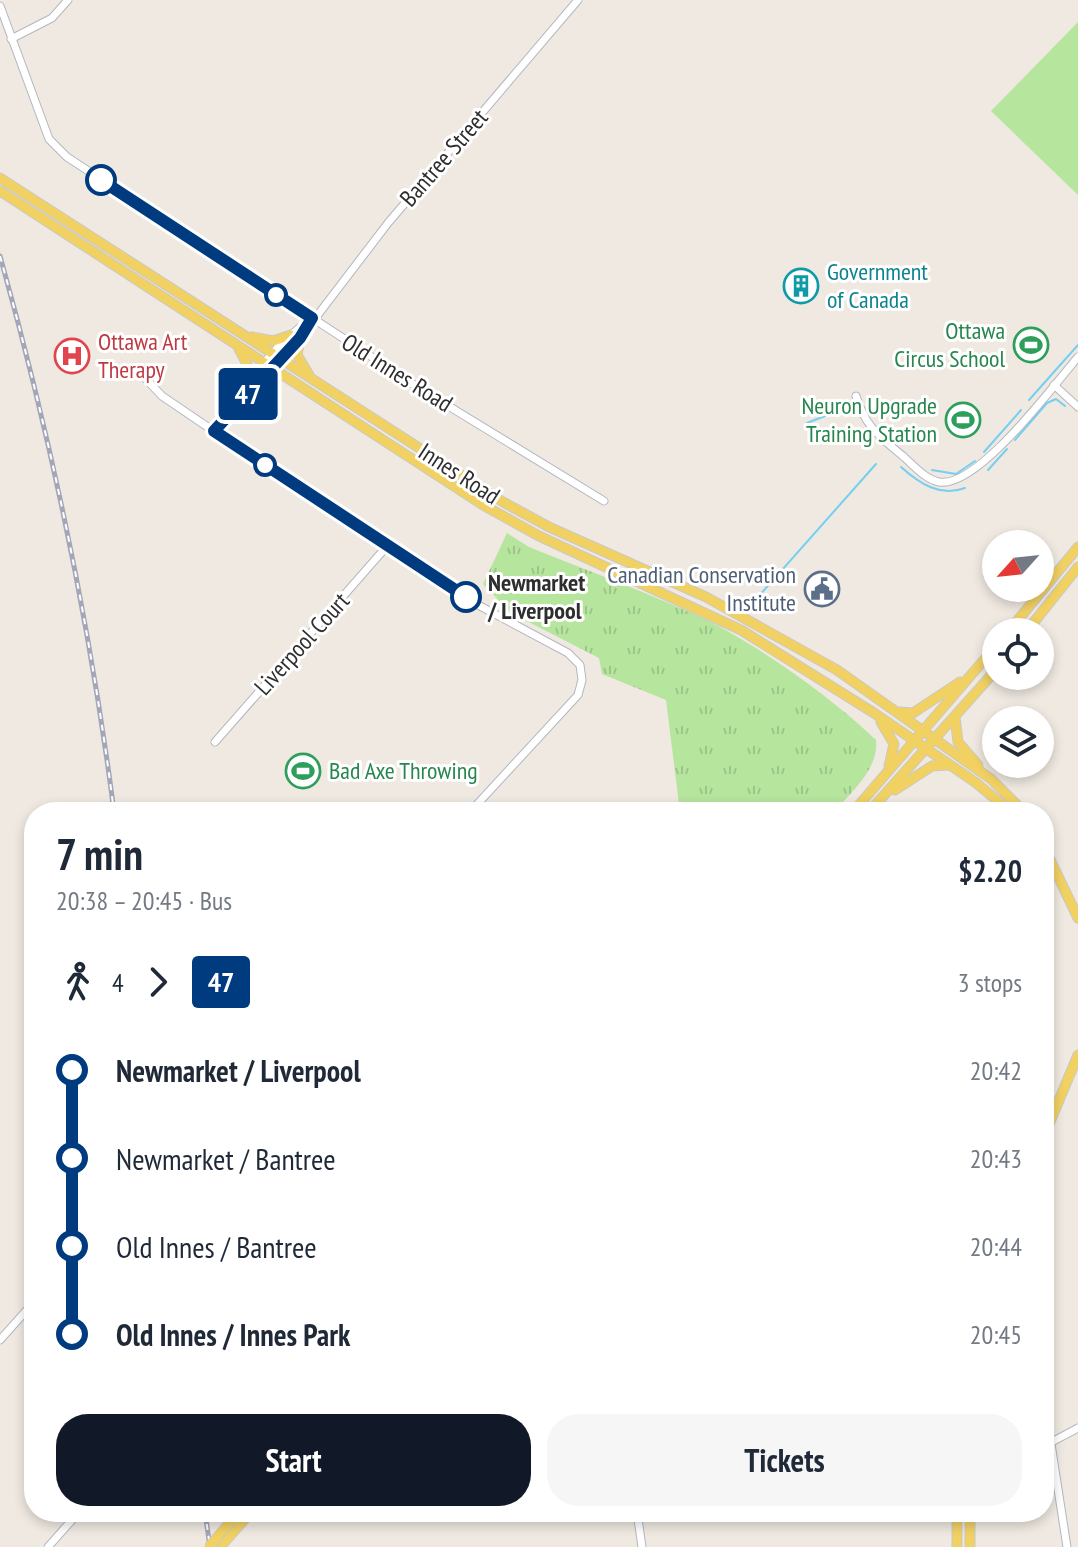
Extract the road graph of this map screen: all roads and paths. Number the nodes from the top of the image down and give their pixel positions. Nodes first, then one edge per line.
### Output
1 (68, 0) edge
2 (578, 0) edge
3 (0, 6) edge
4 (11, 39) junction
5 (0, 178) edge
6 (0, 191) edge
7 (312, 318) junction
8 (244, 335) junction
9 (295, 337) junction
10 (237, 346) junction
11 (278, 357) junction
12 (1078, 357) edge
13 (268, 367) junction
14 (142, 375) dead end
15 (314, 381) junction
16 (249, 383) junction
17 (1054, 385) junction
18 (856, 396) dead end
19 (1078, 407) edge
20 (230, 411) junction
21 (214, 431) junction
22 (604, 501) dead end
23 (388, 545) junction
24 (1078, 547) edge
25 (1078, 567) edge
26 (1020, 618) edge
27 (1037, 618) edge
28 (982, 662) edge
29 (972, 673) junction
30 (982, 686) edge
31 (899, 712) junction
32 (874, 713) junction
33 (955, 717) junction
34 (923, 731) junction
35 (934, 739) junction
36 (914, 741) junction
37 (215, 742) dead end
38 (925, 749) junction
39 (949, 765) junction
40 (882, 779) junction
41 (991, 779) junction
42 (479, 802) edge
43 (862, 802) edge
44 (878, 802) edge
45 (881, 802) edge
46 (998, 802) edge
47 (1014, 802) edge
48 (1054, 868) edge
49 (1078, 918) edge
50 (1078, 1055) edge
51 (1054, 1112) edge
52 (24, 1313) edge
53 (0, 1340) edge
54 (1078, 1428) edge
55 (1054, 1442) edge
56 (1054, 1477) edge
57 (70, 1522) edge
58 (235, 1522) edge
59 (238, 1522) edge
60 (638, 1522) edge
61 (957, 1522) edge
62 (970, 1522) edge
63 (233, 1526) junction
64 (48, 1547) edge
65 (209, 1547) edge
66 (220, 1547) edge
67 (642, 1547) edge
68 (957, 1547) edge
69 (970, 1547) edge
70 (1067, 1547) edge

1 - 4 street
2 - 7 street, Bantree Street
3 - 4 street, Old Innes Road
4 - 7 street, Old Innes Road
5 - 8 main road, Innes Road
6 - 10 main road, Innes Road
7 - 9 street, Bantree Street
7 - 22 street, Old Innes Road
8 - 9 main road
8 - 11 main road, Innes Road
9 - 11 street, Bantree Street
9 - 15 main road
10 - 13 main road, Innes Road
10 - 16 main road
11 - 13 street, Bantree Street
11 - 15 main road, Innes Road
12 - 17 street
13 - 16 street, Bantree Street
13 - 20 street, Bantree Street
13 - 32 main road, Innes Road
14 - 21 street
15 - 31 main road, Innes Road
16 - 20 street, Bantree Street
17 - 18 street
17 - 19 street
20 - 21 street, Bantree Street
21 - 23 street
23 - 37 street, Liverpool Court
23 - 42 street
24 - 26 main road
25 - 27 main road
28 - 29 main road
29 - 31 main road
29 - 34 main road
30 - 33 main road
31 - 34 main road, Innes Road
32 - 36 main road, Innes Road
32 - 40 main road
33 - 35 main road
33 - 41 main road
34 - 35 main road, Innes Road
34 - 36 main road
35 - 38 main road
35 - 41 main road, Innes Road
36 - 38 main road, Innes Road
36 - 40 main road
38 - 39 main road, Innes Road
38 - 44 main road
39 - 45 main road
39 - 46 main road, Innes Road
40 - 43 main road
41 - 47 main road
48 - 49 main road
50 - 51 main road
52 - 53 street
54 - 55 street
56 - 70 street
57 - 64 street
58 - 63 main road
59 - 63 main road
60 - 67 street
61 - 68 main road
62 - 69 main road
63 - 65 main road, bridge
63 - 66 main road

